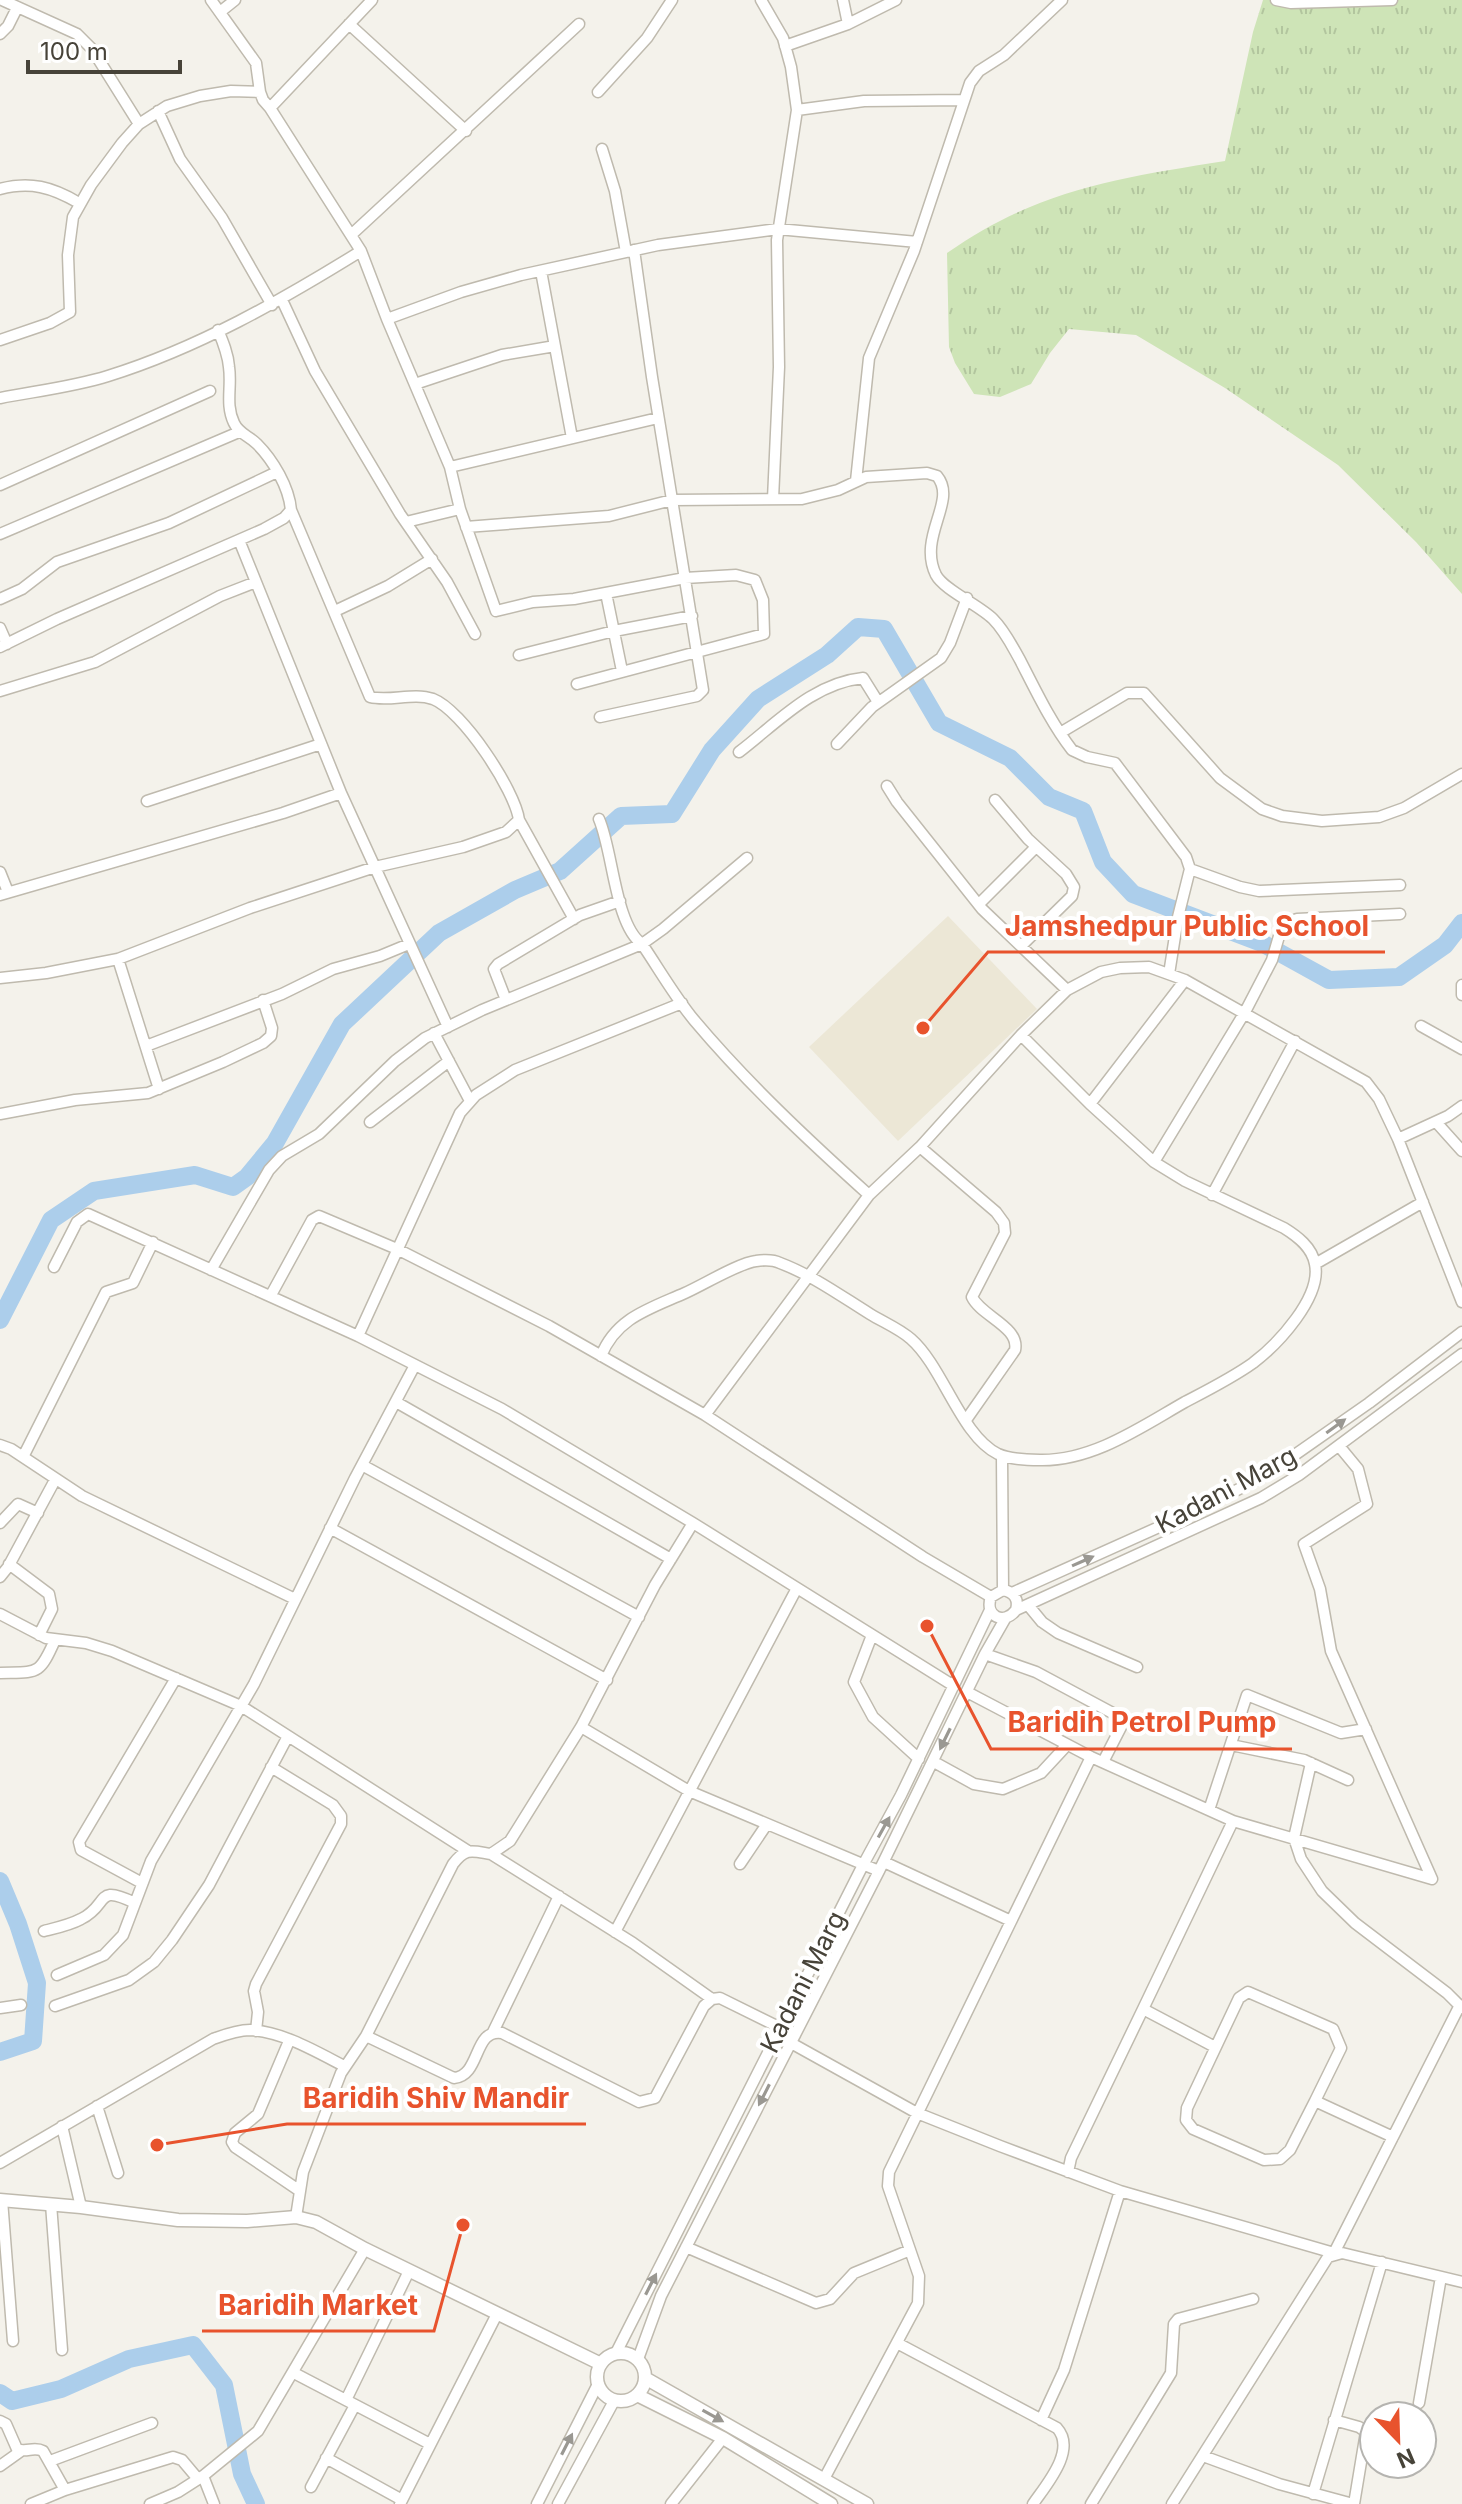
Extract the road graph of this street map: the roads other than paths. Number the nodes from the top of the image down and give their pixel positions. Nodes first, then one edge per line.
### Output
1 (2, 0) edge
2 (211, 0) edge
3 (235, 0) edge
4 (372, 0) edge
5 (672, 0) edge
6 (761, 0) edge
7 (843, 0) edge
8 (896, 0) edge
9 (1062, 0) edge
10 (1276, 0) edge
11 (1392, 0) edge
12 (17, 8) junction
13 (220, 12) junction
14 (349, 24) junction
15 (579, 24) dead end
16 (848, 24) junction
17 (0, 34) edge
18 (785, 46) junction
19 (260, 92) junction
20 (598, 92) dead end
21 (964, 100) junction
22 (270, 108) junction
23 (797, 110) junction
24 (158, 111) junction
25 (139, 124) junction
26 (466, 131) junction
27 (602, 149) dead end
28 (0, 189) edge
29 (79, 203) junction
30 (778, 229) junction
31 (351, 235) junction
32 (917, 242) junction
33 (361, 251) junction
34 (630, 251) junction
35 (541, 271) junction
36 (277, 302) junction
37 (387, 319) junction
38 (218, 330) junction
39 (0, 340) edge
40 (555, 346) junction
41 (415, 384) junction
42 (210, 391) dead end
43 (0, 398) edge
44 (658, 418) junction
45 (239, 432) junction
46 (572, 438) junction
47 (450, 467) junction
48 (277, 472) junction
49 (856, 481) junction
50 (0, 485) edge
51 (773, 499) junction
52 (672, 500) junction
53 (460, 509) junction
54 (291, 510) junction
55 (406, 522) junction
56 (466, 527) junction
57 (0, 534) edge
58 (239, 540) junction
59 (432, 559) junction
60 (685, 578) junction
61 (256, 582) junction
62 (606, 593) junction
63 (967, 598) junction
64 (0, 599) edge
65 (335, 611) junction
66 (692, 616) junction
67 (0, 628) edge
68 (614, 631) junction
69 (475, 634) dead end
70 (3, 645) edge
71 (698, 652) junction
72 (519, 655) dead end
73 (622, 671) junction
74 (577, 684) dead end
75 (0, 691) edge
76 (878, 702) junction
77 (600, 717) dead end
78 (1060, 733) junction
79 (321, 744) junction
80 (837, 744) dead end
81 (739, 752) dead end
82 (1462, 774) edge
83 (887, 786) dead end
84 (341, 793) junction
85 (995, 800) dead end
86 (147, 801) dead end
87 (599, 819) dead end
88 (519, 820) junction
89 (1036, 847) junction
90 (747, 858) dead end
91 (375, 867) junction
92 (1190, 869) junction
93 (0, 872) edge
94 (1400, 885) dead end
95 (4, 894) edge
96 (620, 901) junction
97 (979, 904) junction
98 (1400, 914) dead end
99 (574, 919) junction
100 (642, 944) junction
101 (1021, 946) junction
102 (411, 947) junction
103 (118, 959) junction
104 (1169, 974) junction
105 (0, 978) edge
106 (1185, 980) junction
107 (1462, 985) edge
108 (1067, 990) junction
109 (1462, 995) edge
110 (263, 1000) junction
111 (506, 1000) junction
112 (682, 1003) junction
113 (1245, 1012) junction
114 (1421, 1026) dead end
115 (448, 1027) junction
116 (434, 1033) junction
117 (1021, 1035) junction
118 (1295, 1041) junction
119 (146, 1046) junction
120 (1462, 1049) edge
121 (449, 1061) junction
122 (159, 1089) junction
123 (470, 1101) junction
124 (1090, 1104) junction
125 (1462, 1106) edge
126 (0, 1114) edge
127 (370, 1122) dead end
128 (1436, 1122) junction
129 (1398, 1139) junction
130 (920, 1147) junction
131 (1462, 1151) edge
132 (1154, 1162) junction
133 (869, 1195) junction
134 (1212, 1195) junction
135 (1423, 1202) junction
136 (153, 1242) junction
137 (397, 1249) junction
138 (1315, 1264) junction
139 (54, 1267) dead end
140 (211, 1270) junction
141 (807, 1275) junction
142 (271, 1295) junction
143 (1462, 1302) edge
144 (1462, 1332) edge
145 (358, 1336) junction
146 (1462, 1354) edge
147 (601, 1356) junction
148 (415, 1365) junction
149 (396, 1402) junction
150 (705, 1415) junction
151 (966, 1420) junction
152 (0, 1445) edge
153 (1339, 1446) junction
154 (1002, 1456) junction
155 (23, 1457) junction
156 (362, 1465) junction
157 (55, 1480) junction
158 (38, 1513) junction
159 (0, 1523) edge
160 (693, 1523) junction
161 (330, 1528) junction
162 (671, 1559) junction
163 (9, 1564) junction
164 (0, 1577) edge
165 (797, 1588) junction
166 (1007, 1592) junction
167 (991, 1597) junction
168 (295, 1599) junction
169 (1028, 1605) junction
170 (990, 1610) junction
171 (1016, 1610) junction
172 (0, 1614) edge
173 (639, 1617) junction
174 (1005, 1619) junction
175 (39, 1635) junction
176 (872, 1635) junction
177 (55, 1640) junction
178 (985, 1654) junction
179 (1137, 1667) dead end
180 (0, 1673) edge
181 (176, 1678) junction
182 (607, 1680) junction
183 (954, 1686) junction
184 (967, 1692) junction
185 (241, 1706) junction
186 (581, 1727) junction
187 (1366, 1729) junction
188 (288, 1736) junction
189 (1067, 1745) junction
190 (1231, 1745) junction
191 (1091, 1757) junction
192 (919, 1759) junction
193 (934, 1762) junction
194 (1103, 1762) junction
195 (1311, 1763) junction
196 (271, 1767) junction
197 (1348, 1780) dead end
198 (689, 1791) junction
199 (1209, 1810) junction
200 (1233, 1821) junction
201 (767, 1824) junction
202 (1294, 1838) junction
203 (468, 1851) junction
204 (491, 1854) junction
205 (740, 1864) dead end
206 (863, 1865) junction
207 (881, 1867) junction
208 (142, 1883) junction
209 (559, 1896) junction
210 (135, 1903) junction
211 (1011, 1921) junction
212 (44, 1931) dead end
213 (615, 1932) junction
214 (57, 1975) dead end
215 (712, 1999) junction
216 (21, 2005) dead end
217 (55, 2006) dead end
218 (1461, 2007) edge
219 (0, 2008) edge
220 (1143, 2009) junction
221 (780, 2028) junction
222 (256, 2031) junction
223 (493, 2032) junction
224 (366, 2036) junction
225 (793, 2039) junction
226 (289, 2041) junction
227 (1215, 2047) junction
228 (344, 2066) junction
229 (1315, 2101) junction
230 (97, 2106) junction
231 (917, 2113) junction
232 (62, 2126) junction
233 (1393, 2137) junction
234 (0, 2163) edge
235 (1068, 2172) junction
236 (118, 2173) dead end
237 (300, 2191) junction
238 (1120, 2191) junction
239 (1, 2200) edge
240 (51, 2204) junction
241 (81, 2207) junction
242 (296, 2217) junction
243 (686, 2247) junction
244 (365, 2249) junction
245 (910, 2250) junction
246 (1334, 2253) junction
247 (1382, 2262) junction
248 (409, 2271) junction
249 (1441, 2277) junction
250 (1462, 2282) edge
251 (1253, 2299) dead end
252 (497, 2314) junction
253 (13, 2341) dead end
254 (897, 2343) junction
255 (62, 2350) dead end
256 (616, 2353) junction
257 (638, 2359) junction
258 (601, 2364) junction
259 (294, 2373) junction
260 (645, 2378) junction
261 (598, 2384) junction
262 (637, 2395) junction
263 (1420, 2400) edge
264 (614, 2401) junction
265 (351, 2402) junction
266 (1041, 2420) junction
267 (1334, 2420) junction
268 (0, 2421) edge
269 (152, 2423) dead end
270 (723, 2438) junction
271 (430, 2444) junction
272 (21, 2451) junction
273 (1203, 2456) junction
274 (326, 2458) junction
275 (50, 2461) junction
276 (0, 2466) edge
277 (201, 2477) junction
278 (824, 2479) junction
279 (311, 2487) dead end
280 (65, 2490) junction
281 (1313, 2494) junction
282 (162, 2502) edge
283 (401, 2502) edge
284 (31, 2504) edge
285 (150, 2504) edge
286 (214, 2504) edge
287 (537, 2504) edge
288 (558, 2504) edge
289 (671, 2504) edge
290 (831, 2504) edge
291 (867, 2504) edge
292 (1033, 2504) edge
293 (1091, 2504) edge
294 (1172, 2504) edge
295 (1354, 2504) edge

1 - 12 street
2 - 13 street
3 - 13 street
4 - 14 street
5 - 20 street
6 - 18 street
7 - 16 street
8 - 16 street
9 - 21 street
10 - 11 street
12 - 17 street
12 - 25 street
13 - 19 street
14 - 22 street
14 - 26 street
15 - 26 street
16 - 18 street
18 - 23 street
19 - 22 street
19 - 24 street
21 - 23 street
21 - 32 street
22 - 31 street
23 - 30 street
24 - 25 street
24 - 36 street
25 - 29 street
26 - 31 street
27 - 34 street
28 - 29 street
29 - 39 street
30 - 32 street
30 - 34 street
30 - 51 street
31 - 33 street
32 - 49 street
33 - 36 street
33 - 37 street
34 - 35 street
34 - 44 street
35 - 37 street
35 - 40 street
36 - 38 street
36 - 55 street
37 - 41 street
38 - 43 street
38 - 45 street
40 - 41 street
40 - 46 street
41 - 47 street
42 - 50 street
44 - 46 street
44 - 52 street
45 - 48 street
45 - 57 street
46 - 47 street
47 - 53 street
48 - 54 street
48 - 64 street
49 - 51 street
49 - 63 street
51 - 52 street
52 - 56 street
52 - 60 street
53 - 55 street
53 - 56 street
54 - 58 street
54 - 65 street
55 - 59 street
56 - 62 street
58 - 61 street
58 - 70 street
59 - 65 street
59 - 69 street
60 - 62 street
60 - 66 street
60 - 71 street
61 - 75 street
61 - 79 street
62 - 68 street
63 - 76 street
63 - 78 street
65 - 88 street
66 - 68 street
66 - 71 street
67 - 70 street
68 - 72 street
68 - 73 street
71 - 73 street
71 - 77 street
73 - 74 street
76 - 80 street
76 - 81 street
78 - 82 street
78 - 92 street
79 - 84 street
79 - 86 street
83 - 97 street
84 - 91 street
84 - 95 street
85 - 89 street
87 - 96 street
88 - 91 street
88 - 99 street
89 - 97 street
89 - 101 street
90 - 100 street
91 - 102 street
91 - 103 street
92 - 94 street
92 - 104 street
93 - 95 street
96 - 99 street
96 - 100 street
97 - 101 street
98 - 113 street
99 - 111 street
100 - 111 street
100 - 112 street
101 - 108 street
102 - 110 street
102 - 115 street
103 - 105 street
103 - 119 street
104 - 106 street
104 - 108 street
106 - 113 street
106 - 124 street
107 - 109 street
108 - 117 street
110 - 119 street
110 - 122 street
111 - 115 street
112 - 123 street
112 - 133 street
113 - 118 street
113 - 132 street
114 - 120 street
115 - 116 street
116 - 121 street
116 - 140 street
117 - 124 street
117 - 130 street
118 - 129 street
118 - 134 street
119 - 122 street
121 - 123 street
121 - 127 street
122 - 126 street
123 - 137 street
124 - 132 street
125 - 128 street
128 - 129 street
128 - 131 street
129 - 135 street
130 - 133 street
130 - 151 street
132 - 134 street
133 - 141 street
134 - 138 street
135 - 138 street
135 - 143 street
136 - 139 street
136 - 140 street
136 - 155 street
137 - 142 street
137 - 145 street
137 - 147 street
138 - 154 street
140 - 142 street
141 - 147 street
141 - 150 street
141 - 151 street
142 - 145 street
166 -> 144 street, Kadani Marg
145 - 148 street
146 - 153 street, Kadani Marg
147 - 150 street
148 - 149 street
148 - 160 street
149 - 156 street
149 - 162 street
150 - 167 street
151 - 154 street
152 - 155 street
153 - 169 street, Kadani Marg
153 - 187 street
154 - 166 street
155 - 157 street
156 - 161 street
156 - 173 street
157 - 158 street
157 - 168 street
158 - 159 street
158 - 163 street
160 - 162 street
160 - 165 street
161 - 168 street
161 - 182 street
162 - 173 street
163 - 164 street
163 - 175 street
165 - 176 street
165 - 198 street
166 - 167 street
166 - 171 street
167 - 170 street
168 - 185 street
169 - 171 street, Kadani Marg
169 - 179 street
170 - 174 street
170 - 183 street, Kadani Marg
171 - 174 street
172 - 175 street
173 - 182 street
174 - 178 street, Kadani Marg
175 - 177 street
176 - 183 street
176 - 192 street
177 - 180 street
177 - 181 street
178 - 184 street, Kadani Marg
178 - 194 street
181 - 185 street
181 - 208 street
182 - 186 street
183 - 192 street, Kadani Marg
184 - 189 street
184 -> 193 street, Kadani Marg
185 - 188 street
185 - 208 street
186 - 198 street
186 - 204 street
187 - 190 street
187 - 202 street
188 - 196 street
188 - 203 street
189 - 191 street
189 - 193 street
190 - 195 street
190 - 199 street
191 - 194 street
191 - 211 street
206 -> 192 street, Kadani Marg
193 - 207 street, Kadani Marg
194 - 199 street
195 - 197 street
195 - 202 street
196 - 217 street
196 - 222 street
198 - 201 street
198 - 213 street
199 - 200 street
200 - 202 street
200 - 220 street
201 - 205 street
201 - 206 street
202 - 218 street
203 - 204 street
203 - 224 street
204 - 209 street
206 - 207 street
206 - 221 street, Kadani Marg
207 - 211 street
207 - 225 street, Kadani Marg
208 - 210 street
209 - 213 street
209 - 223 street
210 - 212 street
210 - 214 street
211 - 231 street
213 - 215 street
215 - 221 street
215 - 223 street
216 - 219 street
218 - 233 street
220 - 227 street
220 - 235 street
221 - 225 street
256 -> 221 street, Kadani Marg
222 - 226 street
222 - 230 street
223 - 224 street
224 - 228 street
225 - 231 street
225 -> 243 street, Kadani Marg
226 - 228 street
226 - 237 street
227 - 229 street
227 - 229 street
228 - 237 street
229 - 233 street
230 - 232 street
230 - 236 street
231 - 235 street
231 - 245 street
232 - 234 street
232 - 241 street
233 - 246 street
235 - 238 street
237 - 242 street
238 - 246 street
238 - 266 street
239 - 240 street
239 - 253 street
240 - 241 street
240 - 255 street
241 - 242 street
242 - 244 street
243 - 245 street
243 - 257 street, Kadani Marg
244 - 248 street
244 - 259 street
245 - 254 street
246 - 247 street
246 - 273 street
247 - 249 street
247 - 267 street
248 - 252 street
248 - 265 street
249 - 250 street
249 - 263 street
251 - 293 street
252 - 258 street
252 - 271 street
254 - 266 street
254 - 278 street
256 - 257 street
256 - 258 street
257 - 260 street
258 - 261 street
259 - 265 street
259 - 277 street
260 - 262 street
260 -> 278 street
261 - 264 street
287 -> 261 street
262 - 264 street
262 - 270 street
264 - 288 street
265 - 271 street
265 - 274 street
266 - 292 street
267 - 281 street
267 - 295 street
268 - 272 street
269 - 275 street
270 - 289 street
270 - 290 street
271 - 283 street
272 - 275 street
272 - 276 street
273 - 281 street
273 - 294 street
274 - 279 street
274 - 283 street
275 - 280 street
277 - 280 street
277 - 282 street
277 - 286 street
278 - 291 street
280 - 284 street
281 - 295 street
282 - 285 street

